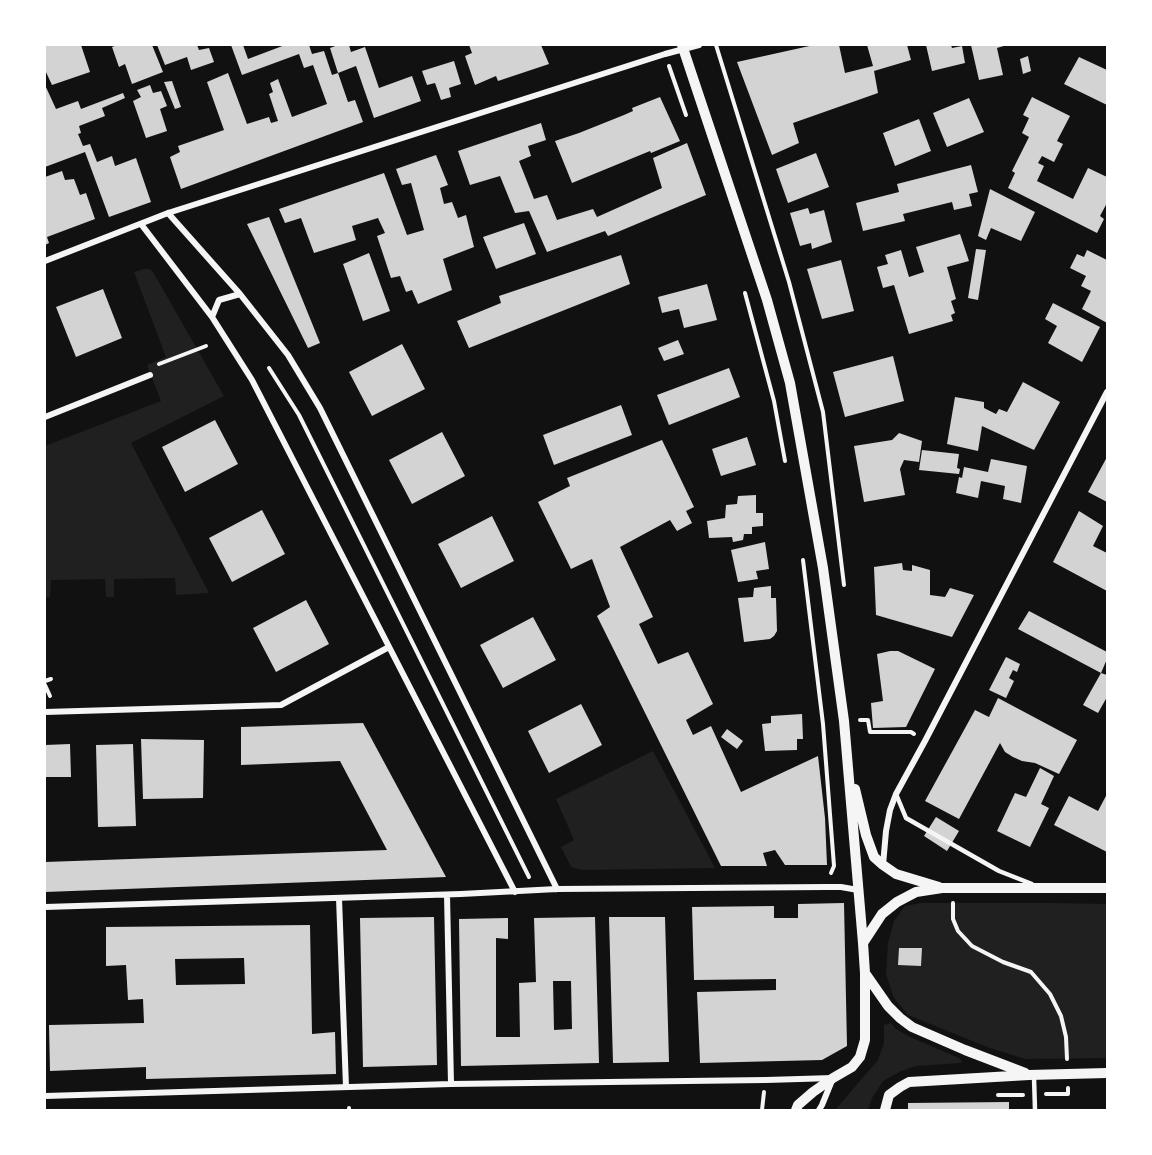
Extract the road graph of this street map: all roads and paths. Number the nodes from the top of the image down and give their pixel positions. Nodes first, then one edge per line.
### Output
1 (699, 45) edge
2 (683, 47) edge
3 (665, 54) junction
4 (687, 119) dead end
5 (168, 213) junction
6 (141, 224) junction
7 (45, 261) edge
8 (745, 292) dead end
9 (240, 294) junction
10 (212, 316) junction
11 (206, 346) dead end
12 (269, 368) dead end
13 (150, 375) joint
14 (1107, 392) edge
15 (45, 417) edge
16 (786, 467) dead end
17 (802, 554) dead end
18 (388, 647) junction
19 (51, 679) dead end
20 (45, 683) edge
21 (50, 696) dead end
22 (45, 712) edge
23 (844, 722) junction
24 (925, 741) junction
25 (847, 754) junction
26 (896, 794) junction
27 (883, 866) junction
28 (826, 886) junction
29 (947, 888) junction
30 (1040, 888) junction
31 (1107, 888) edge
32 (557, 889) junction
33 (858, 890) junction
34 (536, 891) junction
35 (514, 892) junction
36 (447, 895) junction
37 (339, 898) junction
38 (45, 907) edge
39 (863, 943) junction
40 (865, 973) junction
41 (1107, 1073) edge
42 (1067, 1074) junction
43 (1031, 1075) junction
44 (833, 1078) junction
45 (451, 1084) junction
46 (346, 1087) junction
47 (1035, 1094) junction
48 (991, 1095) dead end
49 (45, 1096) edge
50 (796, 1110) edge
51 (819, 1110) edge
52 (886, 1110) edge
53 (1035, 1110) edge

1 - 2 street
2 - 3 street
2 - 23 street
3 - 4 path
3 - 5 street
5 - 6 street
5 - 9 street
6 - 7 street
6 - 10 street
8 - 16 path
9 - 10 street
9 - 32 street
10 - 18 street
11 - 13 path
12 - 34 path
13 - 15 street
14 - 24 street
17 - 28 path
18 - 22 street
18 - 35 street
19 - 20 path
20 - 21 path
23 - 24 path
23 - 25 street
24 - 26 street
25 - 27 street
25 - 33 street
26 - 27 street
26 - 30 lane
27 - 29 street
28 - 32 street
28 - 33 street
29 - 30 street
29 - 39 street
29 - 42 path
30 - 31 street
32 - 34 street
33 - 39 street
34 - 35 street
35 - 36 street
36 - 37 street
36 - 45 street
37 - 38 street
37 - 46 street
39 - 40 street
40 - 43 street
40 - 44 street
41 - 42 street
42 - 43 street
42 - 47 path
43 - 47 lane
43 - 52 street
44 - 45 street
44 - 50 street
44 - 51 street
45 - 46 street
46 - 49 street
47 - 48 path
47 - 53 lane

